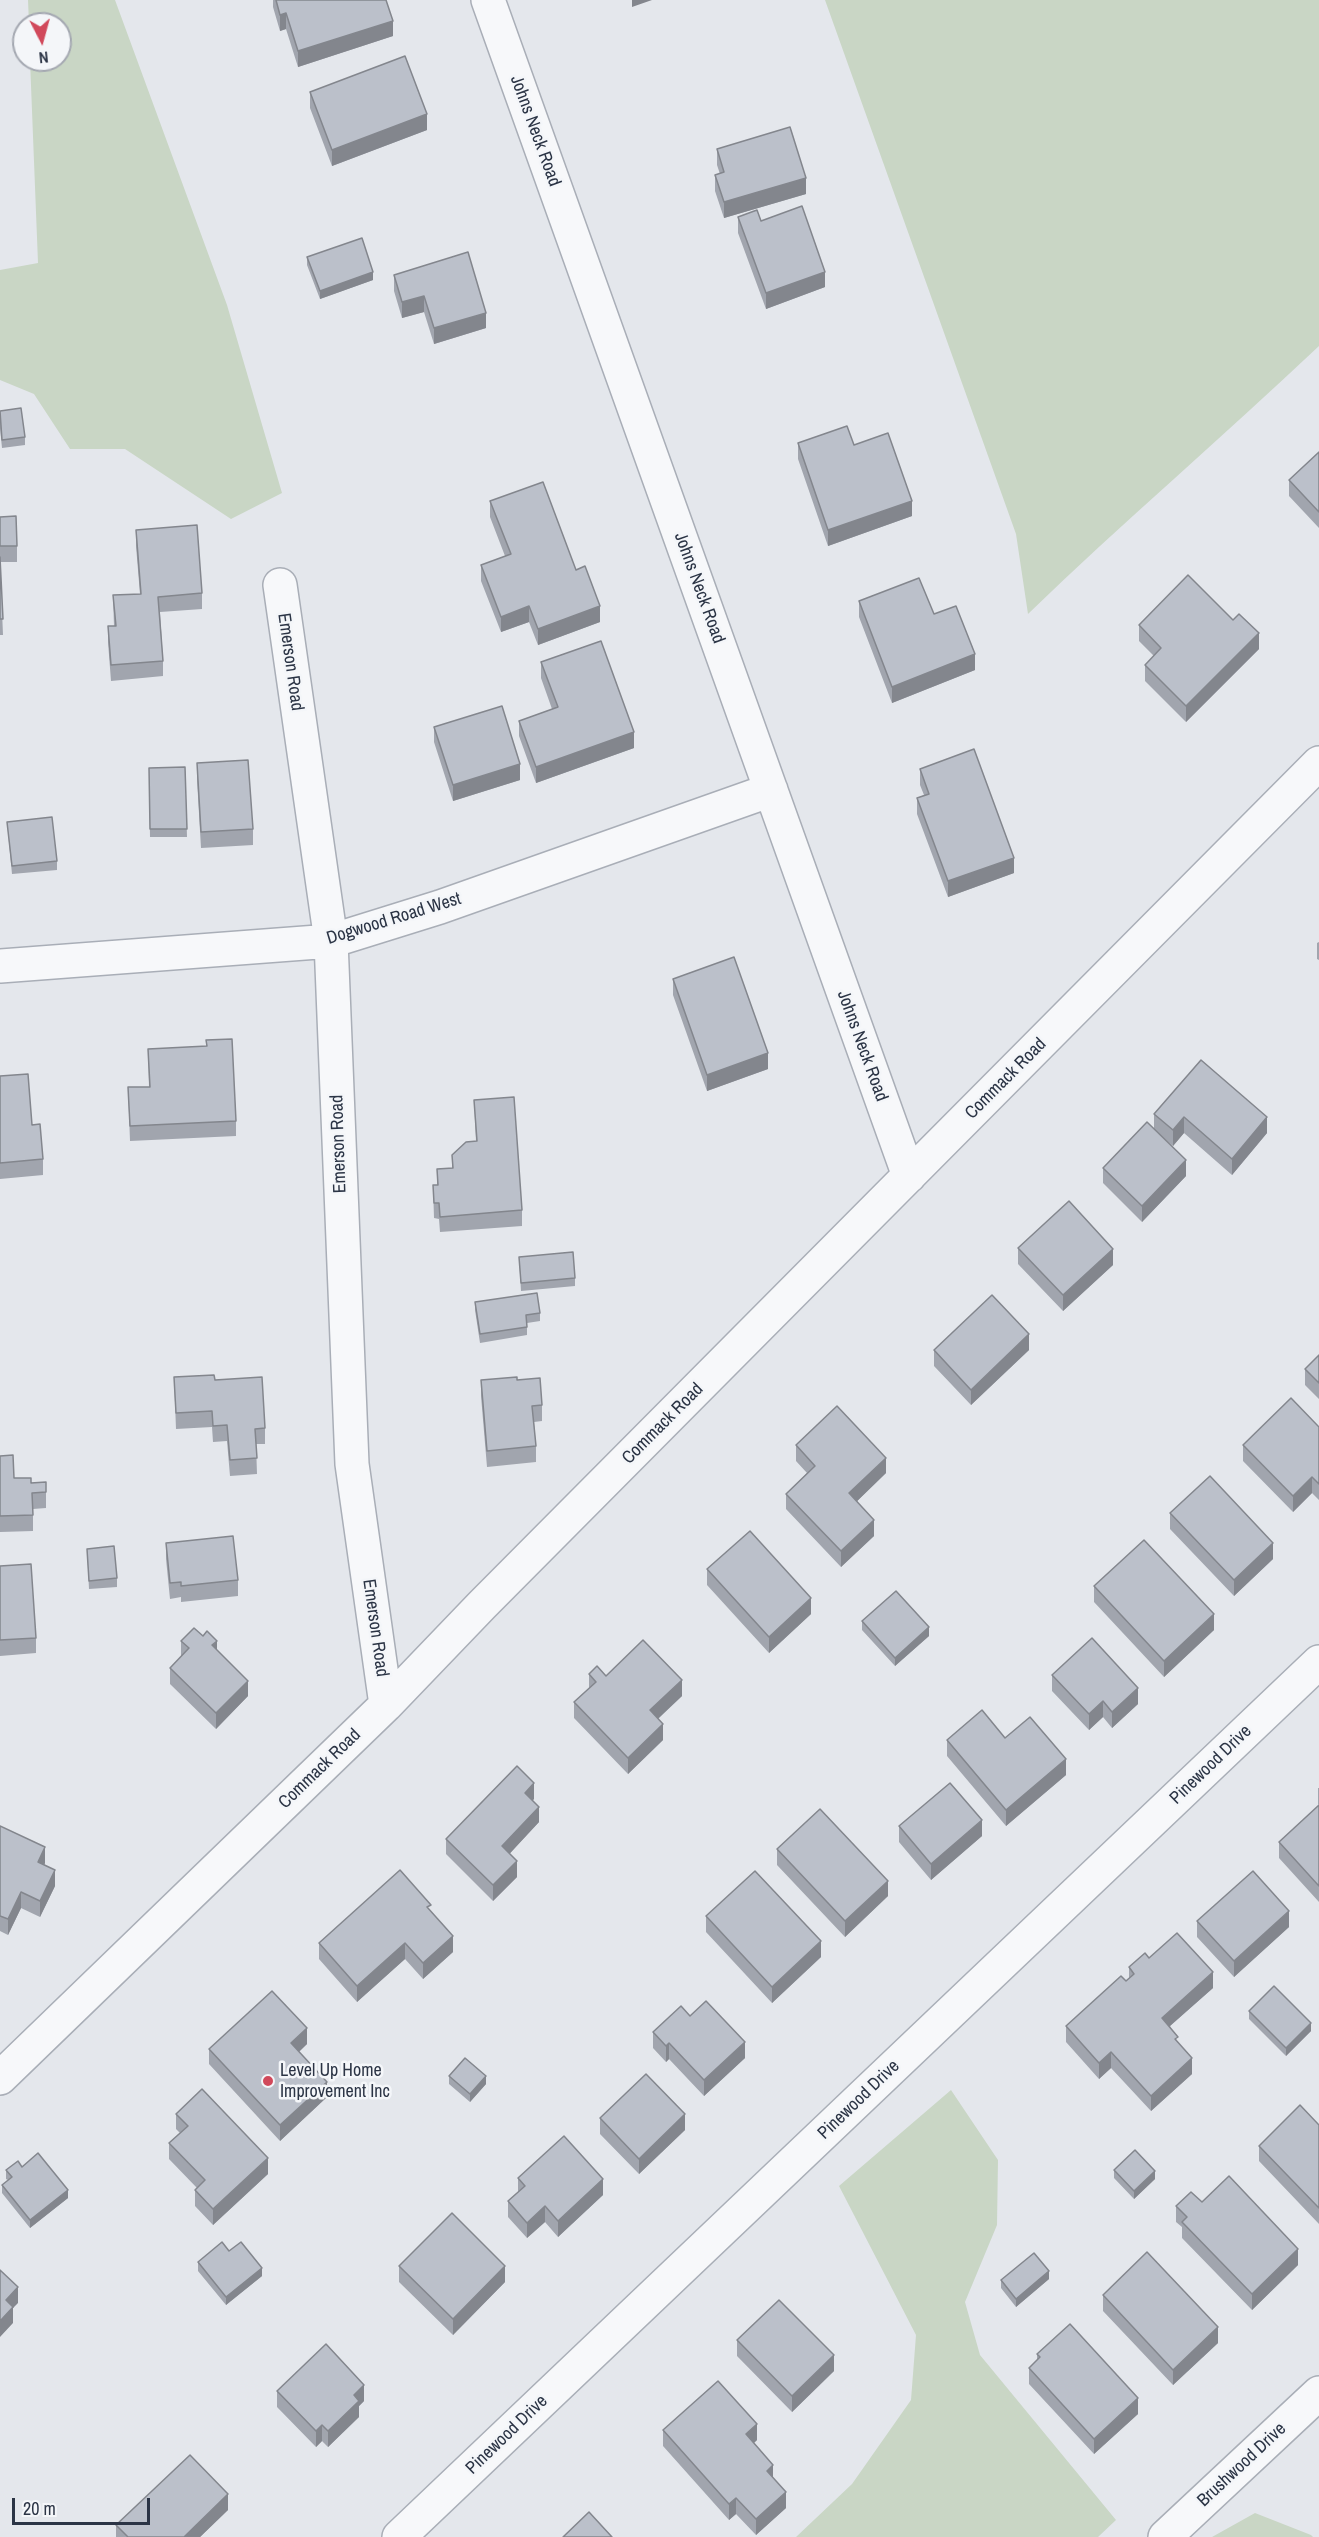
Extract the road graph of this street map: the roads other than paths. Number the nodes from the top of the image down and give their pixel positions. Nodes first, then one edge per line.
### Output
1 (488, 0) edge
2 (280, 585) dead end
3 (1319, 763) edge
4 (771, 790) junction
5 (331, 941) junction
6 (0, 966) edge
7 (909, 1176) junction
8 (1319, 1662) edge
9 (386, 1705) junction
10 (0, 2078) edge
11 (1319, 2393) edge
12 (399, 2537) edge
13 (1165, 2537) edge

1 - 4 street, Johns Neck Road
2 - 5 street, Emerson Road
3 - 7 street, Commack Road
4 - 5 street, Dogwood Road West
4 - 7 street, Johns Neck Road
5 - 6 street, Dogwood Road West
5 - 9 street, Emerson Road
7 - 9 street, Commack Road
8 - 12 street, Pinewood Drive
9 - 10 street, Commack Road
11 - 13 street, Brushwood Drive

